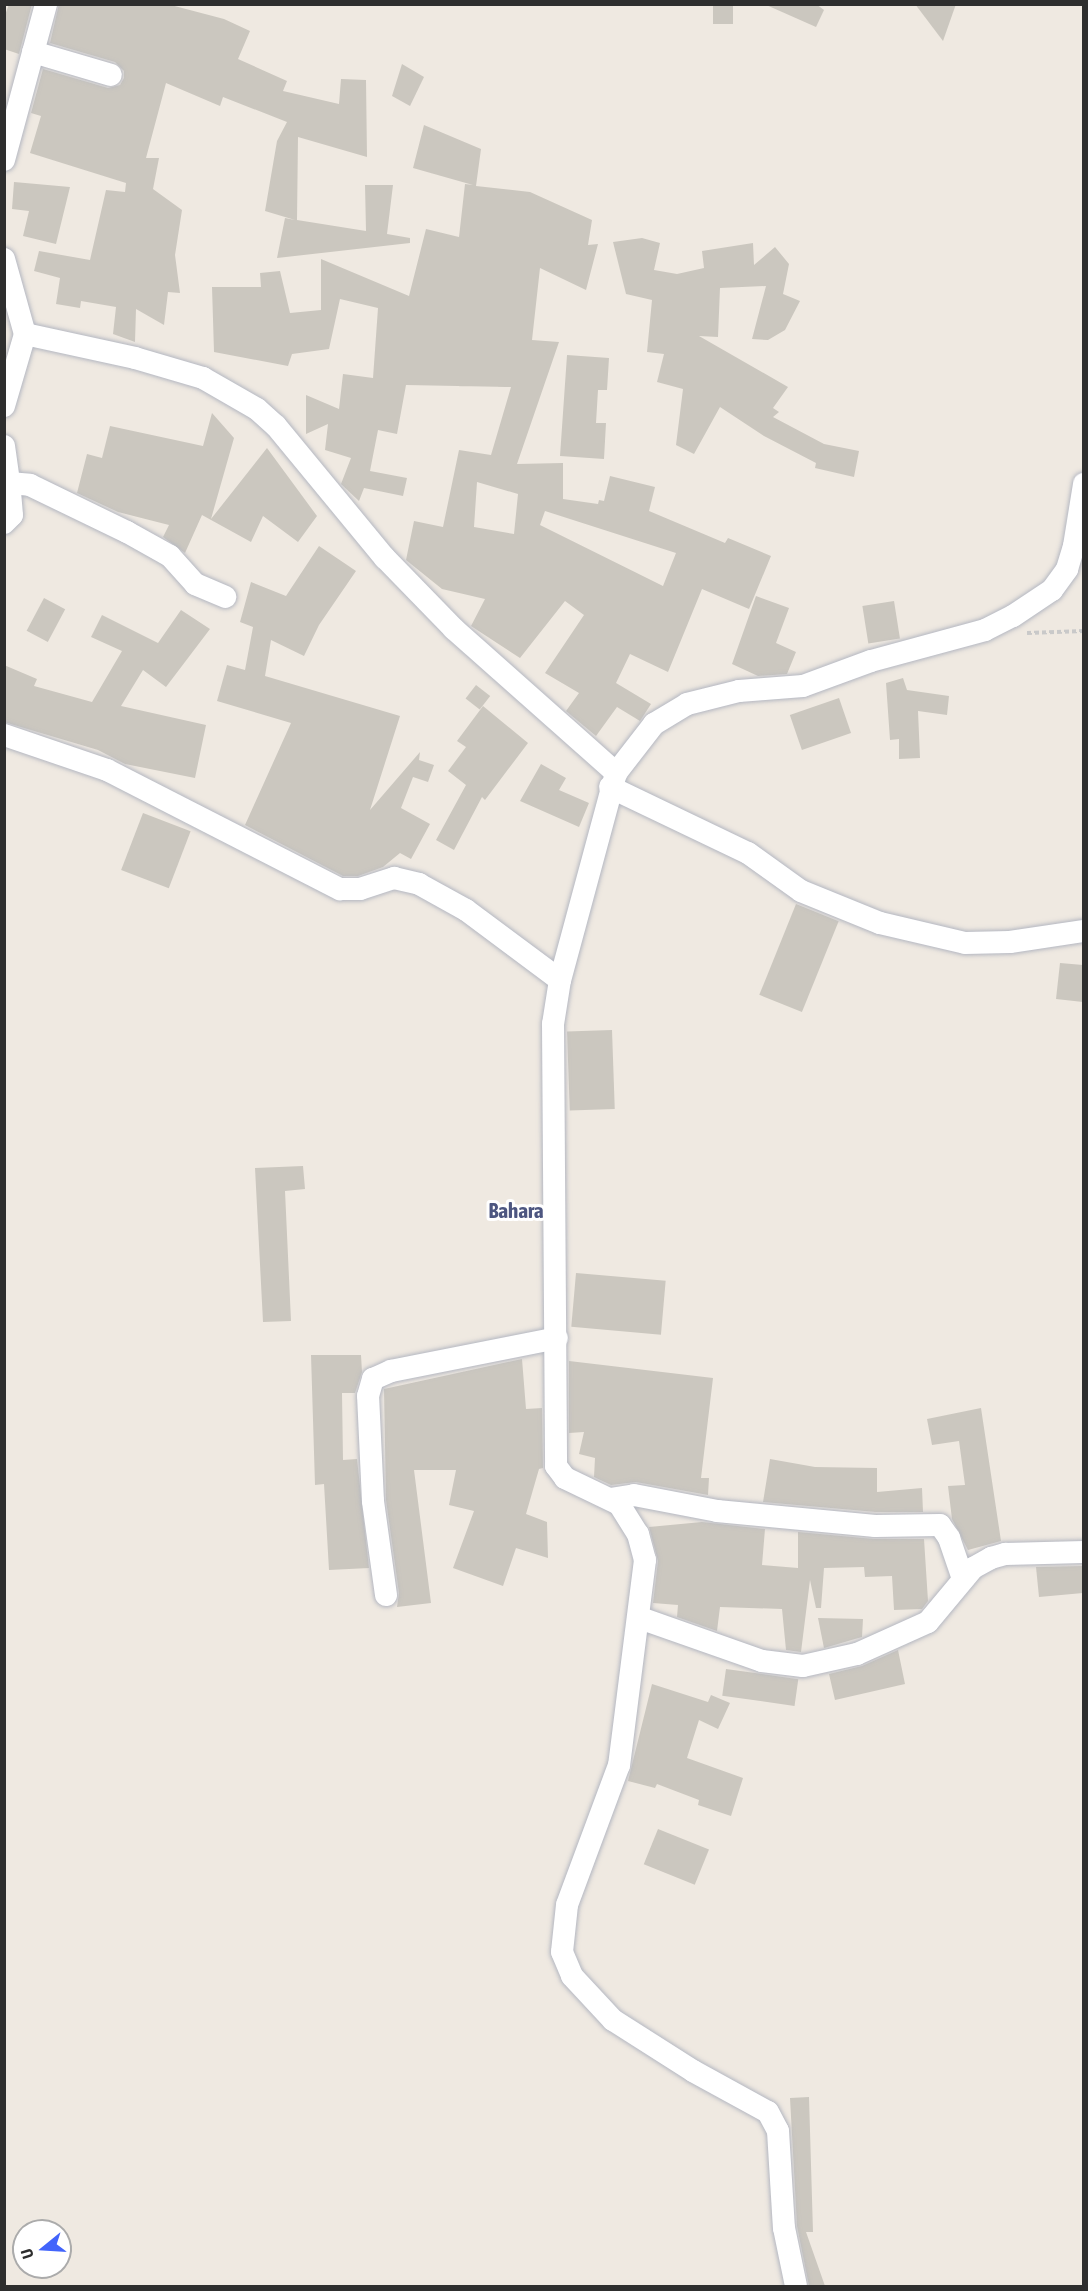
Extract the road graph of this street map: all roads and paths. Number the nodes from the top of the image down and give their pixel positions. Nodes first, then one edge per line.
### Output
1 (46, 4) edge
2 (33, 52) junction
3 (111, 75) dead end
4 (4, 160) edge
5 (4, 259) edge
6 (25, 334) junction
7 (4, 406) edge
8 (4, 446) edge
9 (9, 483) junction
10 (1083, 484) edge
11 (4, 524) edge
12 (225, 597) dead end
13 (1083, 630) edge
14 (1023, 634) dead end
15 (4, 735) edge
16 (613, 780) junction
17 (1083, 931) edge
18 (560, 980) junction
19 (557, 1338) junction
20 (610, 1499) junction
21 (1083, 1552) edge
22 (963, 1579) junction
23 (386, 1595) dead end
24 (640, 1618) junction
25 (796, 2286) edge

1 - 2 street
2 - 3 street
2 - 4 street
5 - 6 street
6 - 7 street
6 - 16 street
8 - 9 street
9 - 11 street
9 - 12 street
10 - 16 street
13 - 14 path
15 - 18 street
16 - 17 street
16 - 18 street
18 - 19 street
19 - 20 street
19 - 23 street
20 - 22 street
20 - 24 street
21 - 22 street
22 - 24 street
24 - 25 street

